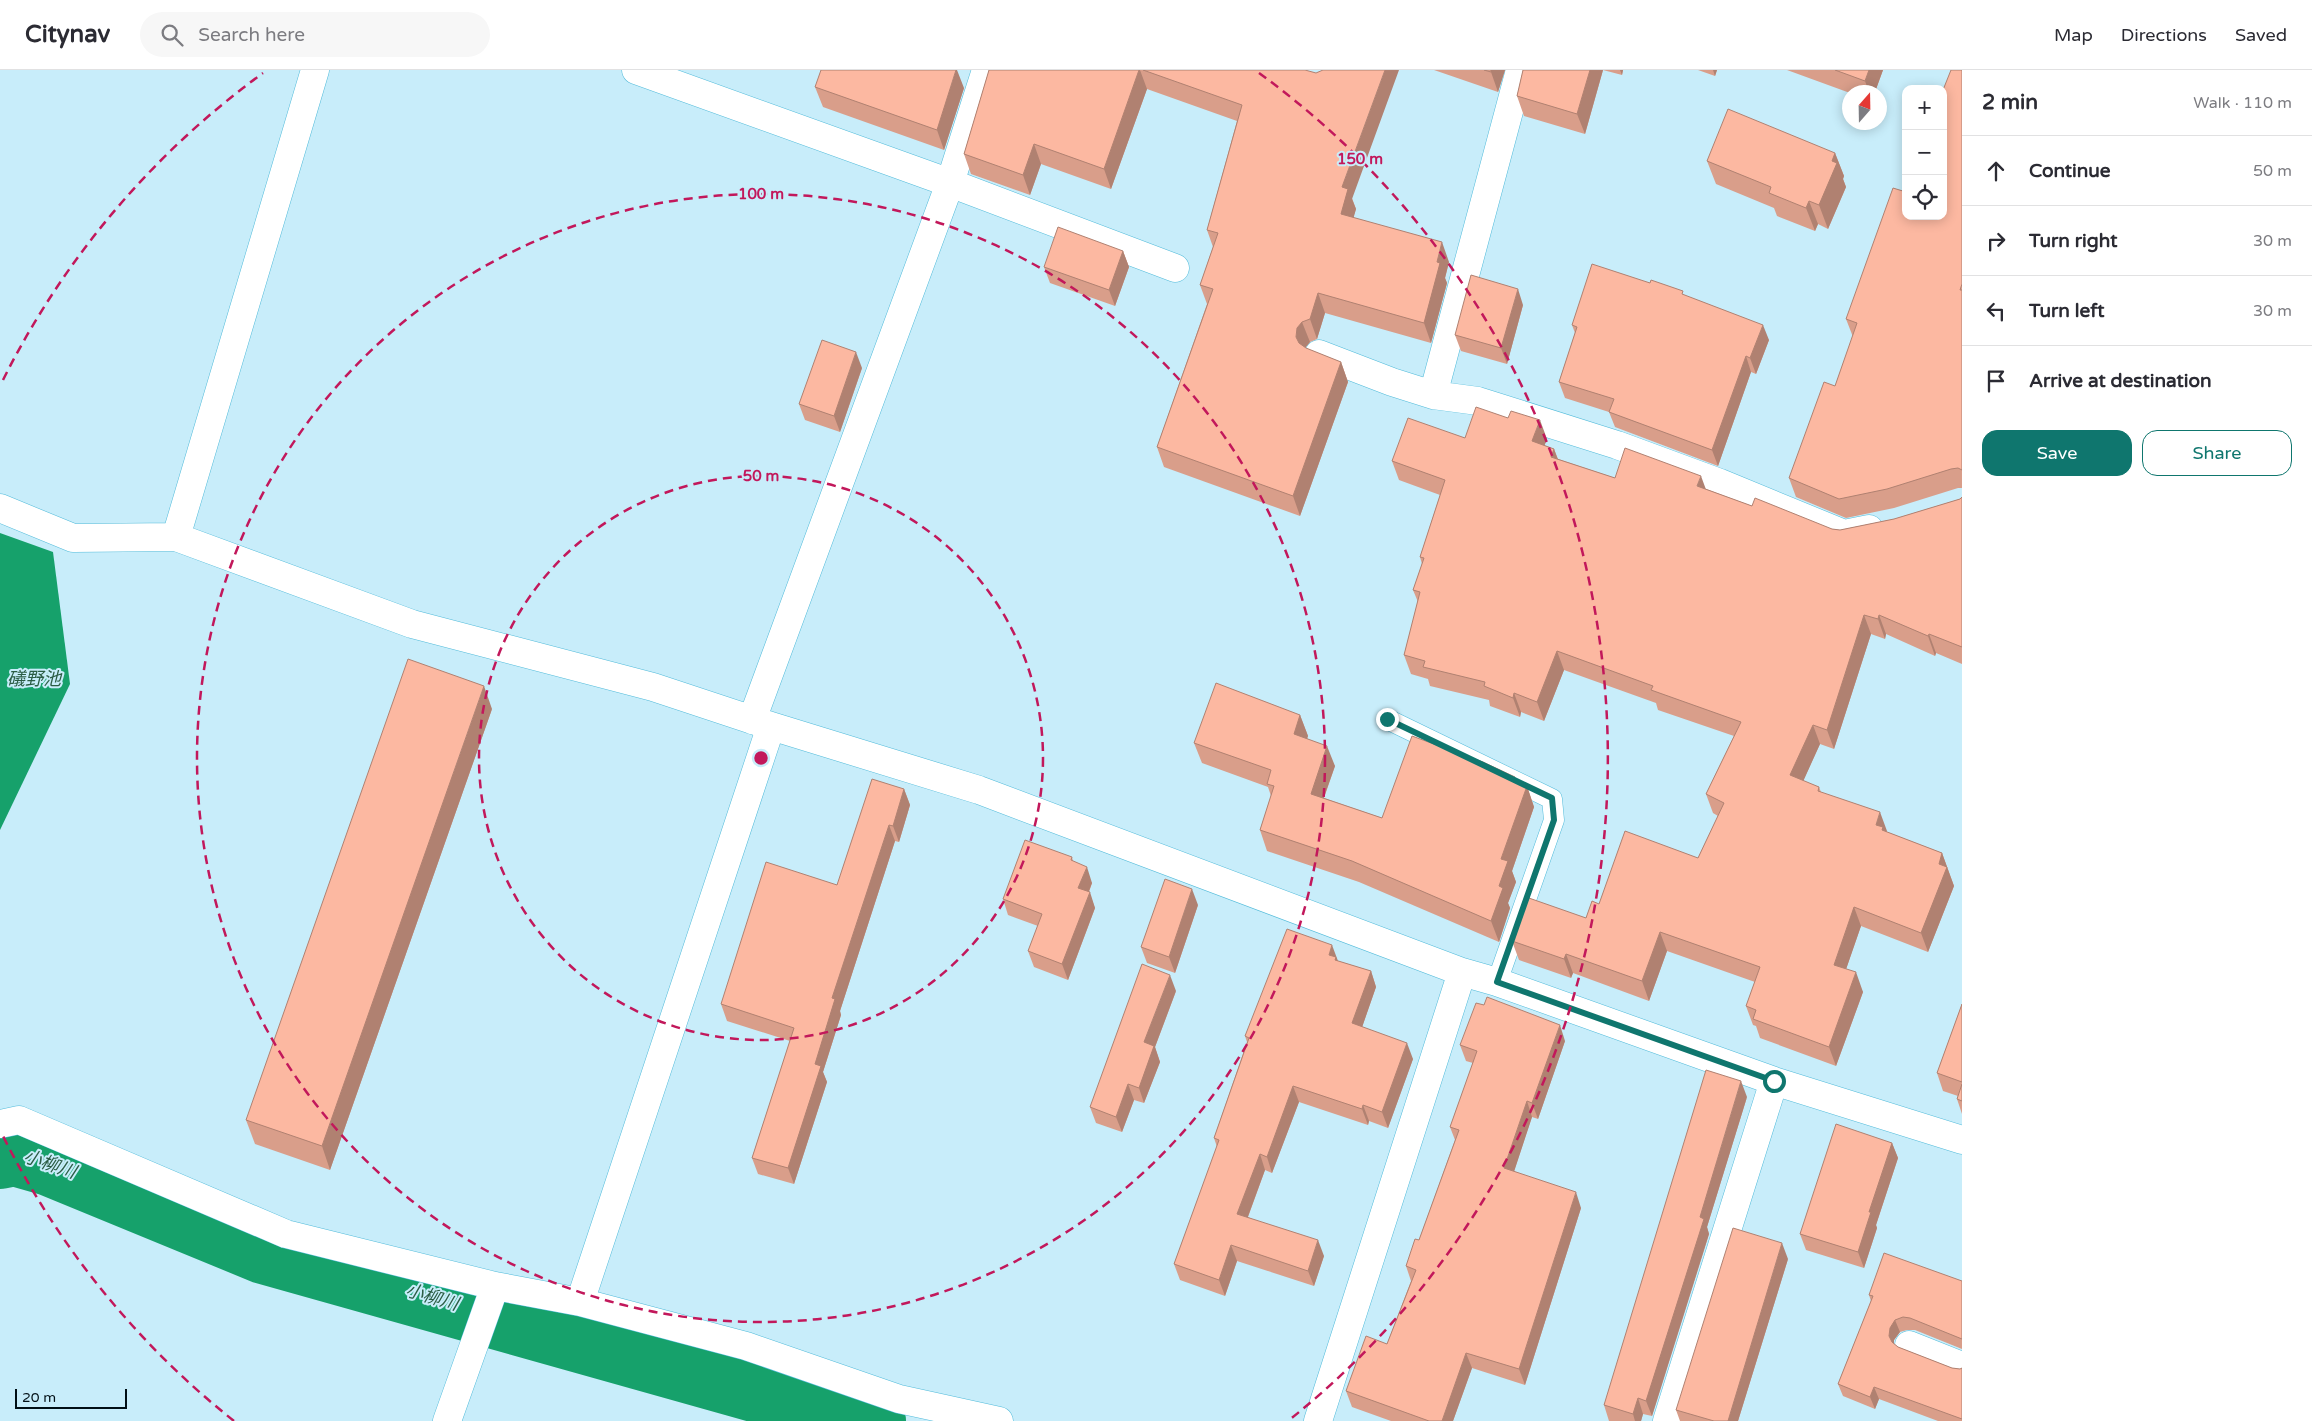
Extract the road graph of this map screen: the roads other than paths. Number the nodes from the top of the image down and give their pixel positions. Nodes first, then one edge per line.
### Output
1 (315, 70) edge
2 (636, 70) edge
3 (986, 70) edge
4 (1520, 70) edge
5 (950, 183) junction
6 (1175, 268) dead end
7 (1319, 354) edge
8 (1433, 395) junction
9 (0, 508) edge
10 (1898, 523) edge
11 (176, 536) junction
12 (1387, 719) dead end
13 (761, 723) junction
14 (1462, 972) junction
15 (1497, 982) junction
16 (1774, 1081) junction
17 (0, 1124) edge
18 (1962, 1140) edge
19 (496, 1286) junction
20 (580, 1302) junction
21 (1909, 1345) dead end
22 (1962, 1366) edge
23 (447, 1421) edge
24 (999, 1421) edge
25 (1318, 1421) edge
26 (1667, 1421) edge

1 - 11 street
2 - 5 street
3 - 5 street
4 - 8 street
5 - 6 street
5 - 13 street
7 - 8 street
8 - 10 street
9 - 11 street
11 - 13 street
12 - 15 lane
13 - 14 street
13 - 20 street
14 - 15 street
14 - 25 street
15 - 16 street
16 - 18 street
16 - 26 street
17 - 19 street
19 - 20 street
19 - 23 street
20 - 24 street
21 - 22 street

